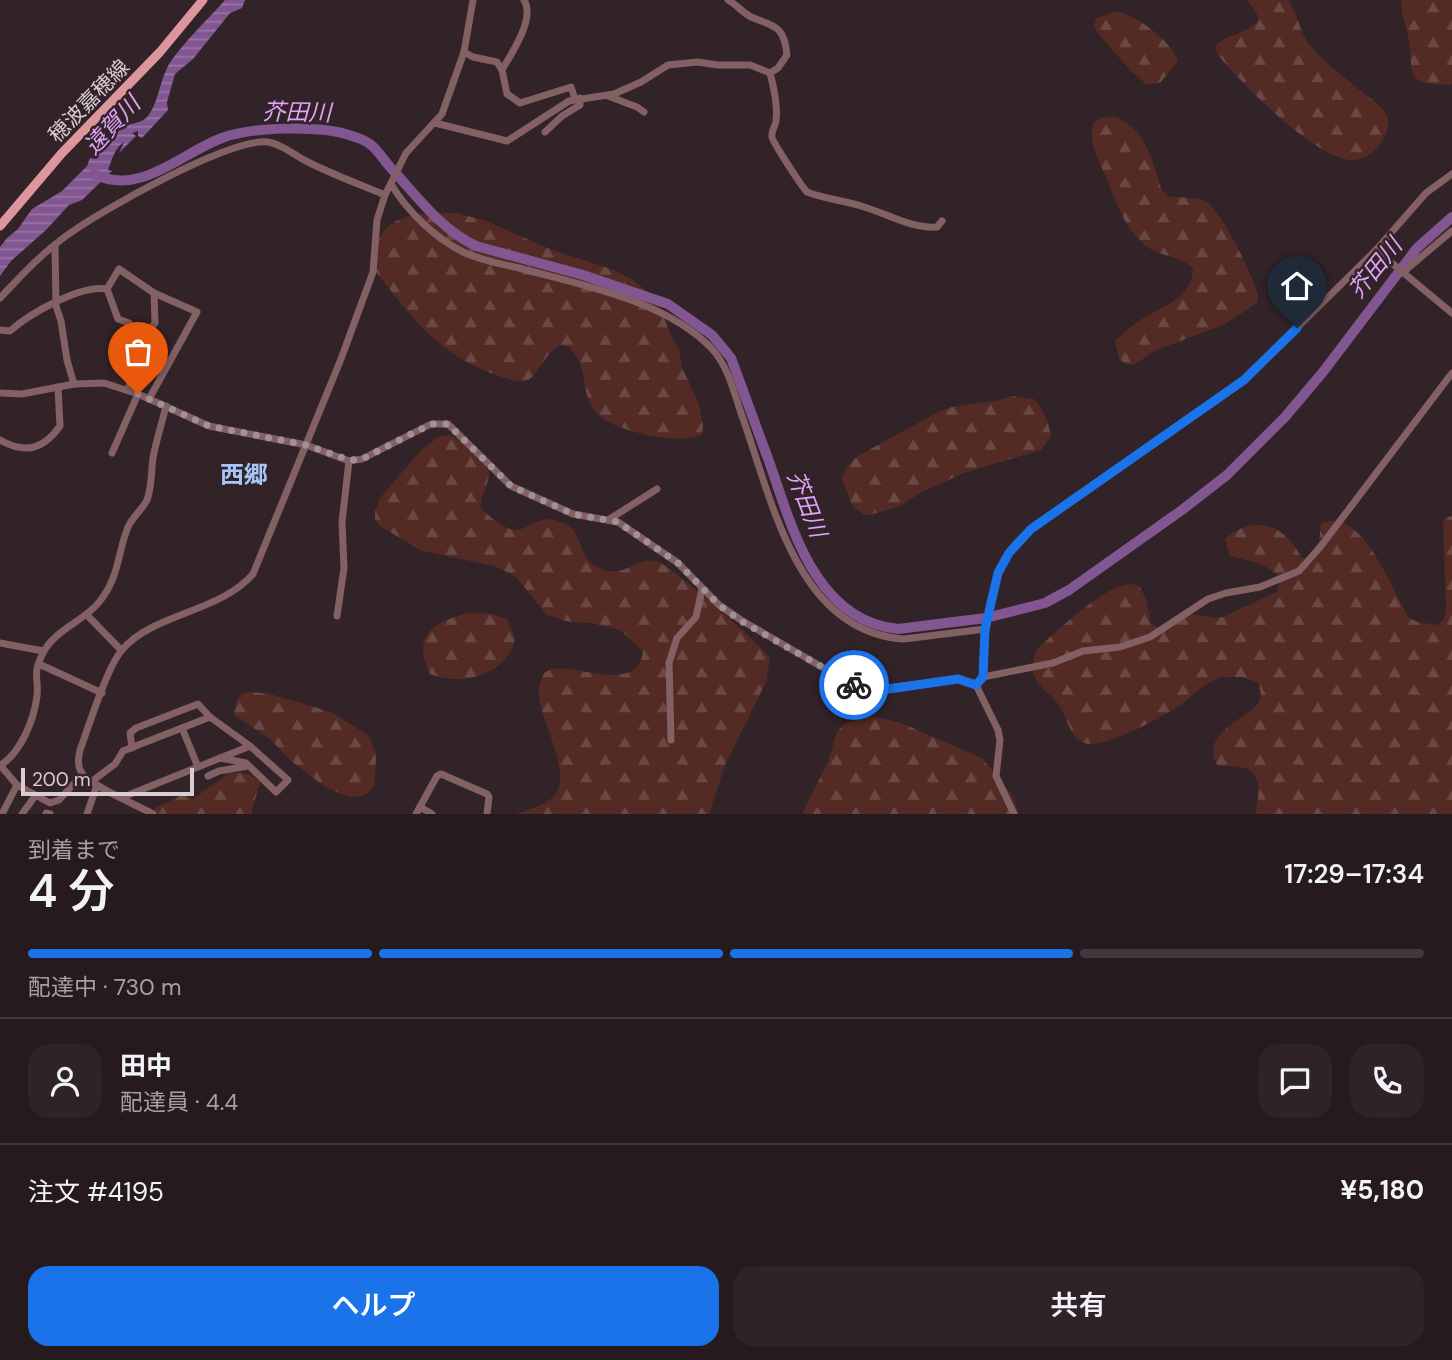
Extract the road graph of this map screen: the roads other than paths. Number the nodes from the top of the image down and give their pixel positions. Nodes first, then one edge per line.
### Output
1 (203, 0) edge
2 (473, 0) edge
3 (524, 0) edge
4 (735, 2) edge
5 (464, 52) junction
6 (502, 70) junction
7 (770, 73) junction
8 (607, 96) junction
9 (578, 99) junction
10 (645, 112) dead end
11 (435, 123) junction
12 (545, 132) dead end
13 (1452, 174) edge
14 (391, 184) junction
15 (385, 195) junction
16 (942, 221) dead end
17 (0, 226) edge
18 (1452, 231) edge
19 (55, 245) junction
20 (1376, 250) junction
21 (1402, 273) junction
22 (107, 289) junction
23 (154, 293) junction
24 (0, 298) edge
25 (56, 302) junction
26 (1452, 313) edge
27 (0, 330) edge
28 (137, 346) junction
29 (1452, 373) edge
30 (74, 384) junction
31 (58, 387) junction
32 (128, 390) junction
33 (0, 393) edge
34 (138, 394) junction
35 (149, 398) junction
36 (166, 406) junction
37 (0, 440) edge
38 (306, 445) junction
39 (112, 453) dead end
40 (349, 460) junction
41 (657, 489) dead end
42 (608, 520) junction
43 (702, 589) junction
44 (87, 615) junction
45 (337, 616) dead end
46 (985, 629) junction
47 (0, 643) edge
48 (121, 650) junction
49 (43, 652) junction
50 (39, 664) junction
51 (983, 677) junction
52 (976, 685) junction
53 (102, 693) junction
54 (168, 716) junction
55 (210, 717) junction
56 (182, 728) junction
57 (174, 731) junction
58 (671, 740) dead end
59 (250, 746) junction
60 (132, 748) junction
61 (219, 758) junction
62 (0, 765) edge
63 (248, 766) junction
64 (198, 767) junction
65 (82, 775) junction
66 (0, 776) edge
67 (208, 776) dead end
68 (15, 783) junction
69 (94, 783) junction
70 (0, 793) edge
71 (35, 796) junction
72 (10, 797) junction
73 (121, 798) junction
74 (50, 803) junction
75 (418, 811) edge
76 (1, 813) edge
77 (22, 814) edge
78 (47, 814) edge
79 (87, 814) edge
80 (153, 814) edge
81 (432, 814) edge
82 (487, 814) edge
83 (1014, 814) edge

1 - 17 main road, 穂波嘉穂線
2 - 5 street
3 - 6 street
4 - 7 street
5 - 6 street
5 - 11 street
6 - 9 street
7 - 8 street
7 - 16 street
8 - 9 street
8 - 10 street
9 - 11 street
9 - 12 street
11 - 14 street
13 - 20 street
14 - 15 street
14 - 46 street
15 - 19 street
15 - 38 street
18 - 21 street
19 - 24 street
19 - 25 street
20 - 21 street
20 - 46 street
21 - 26 street
22 - 23 street
22 - 25 street
22 - 28 street
23 - 28 street
23 - 35 street
25 - 27 street
25 - 30 street
28 - 32 street
29 - 51 street
30 - 31 street
30 - 32 street
31 - 33 street
31 - 37 street
32 - 34 street
34 - 35 street
34 - 39 street
35 - 36 street
36 - 38 street
36 - 44 street
38 - 40 street
38 - 48 street
40 - 42 street
40 - 45 street
41 - 42 street
42 - 43 street
43 - 52 street
43 - 58 street
44 - 48 street
44 - 49 street
46 - 51 street
47 - 49 street
48 - 53 street
49 - 50 street
50 - 53 street
50 - 62 street
51 - 52 street
52 - 83 street
53 - 65 street
54 - 55 street
54 - 57 street
54 - 60 street
55 - 56 street
55 - 59 street
56 - 57 street
56 - 64 street
57 - 60 street
59 - 61 street
59 - 63 street
60 - 69 street
61 - 63 street
61 - 64 street
62 - 68 street
63 - 67 street
64 - 73 street
65 - 69 street
65 - 74 street
66 - 68 street
68 - 71 street
68 - 72 street
69 - 73 street
69 - 79 street
70 - 72 street
71 - 74 street
71 - 77 street
72 - 76 street
73 - 80 street
74 - 78 street
75 - 81 street
75 - 82 street

